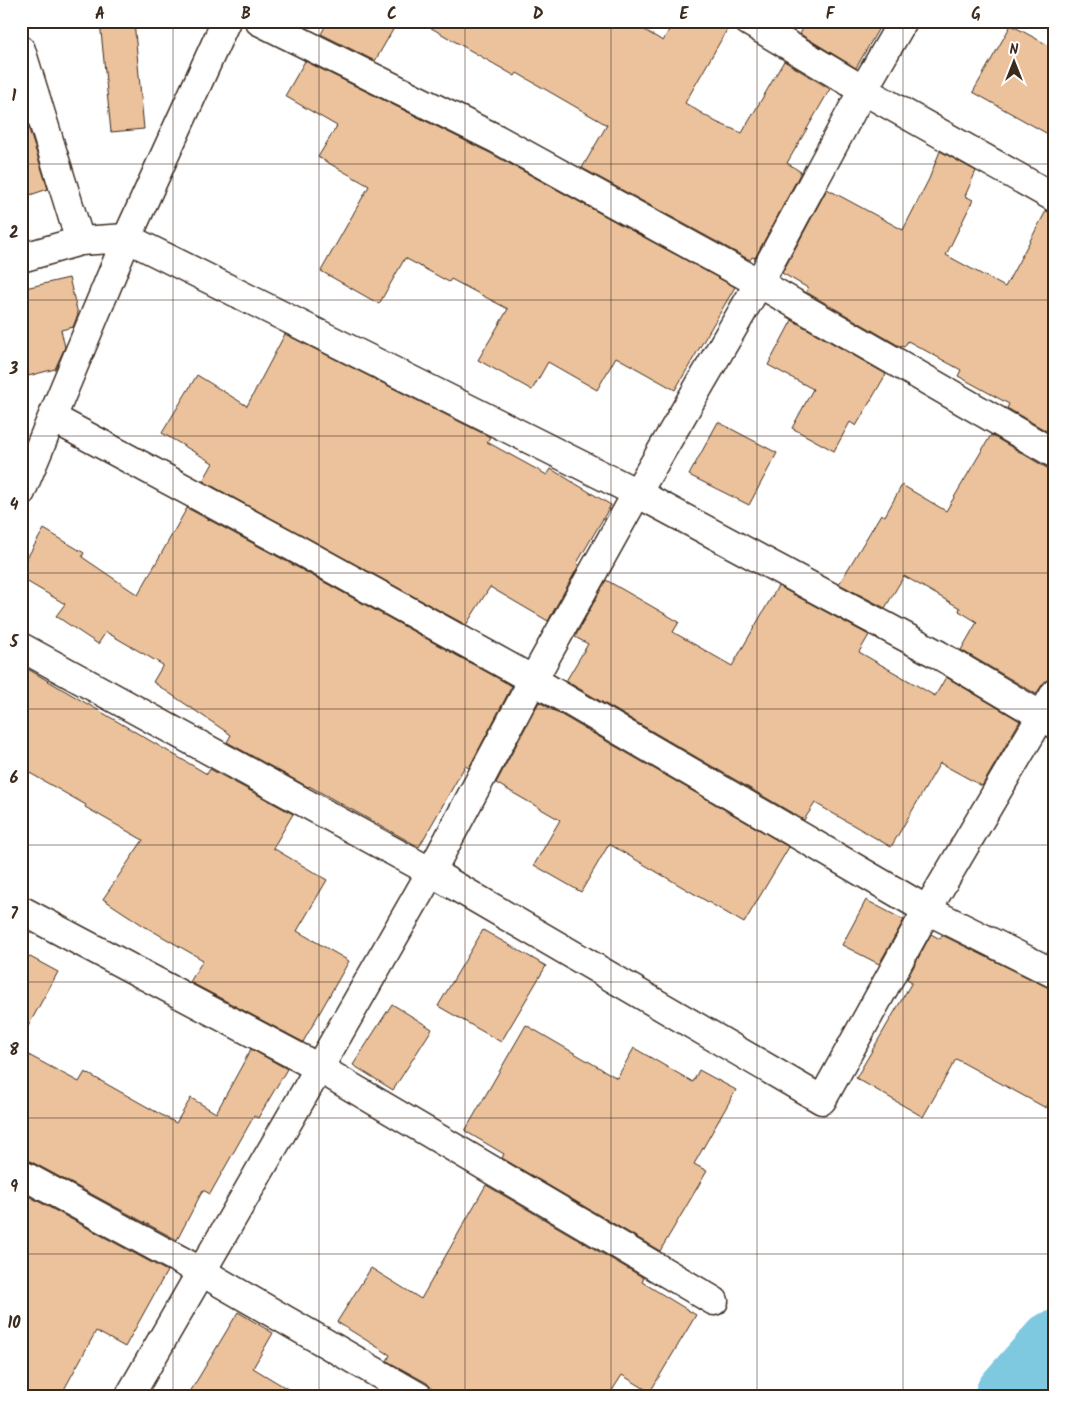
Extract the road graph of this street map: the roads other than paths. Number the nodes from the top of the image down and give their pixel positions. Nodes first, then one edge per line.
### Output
1 (226, 21) edge
2 (260, 21) edge
3 (748, 21) edge
4 (903, 21) edge
5 (21, 50) edge
6 (863, 90) junction
7 (1055, 198) edge
8 (127, 238) junction
9 (80, 241) junction
10 (21, 258) edge
11 (759, 283) junction
12 (53, 418) junction
13 (1055, 454) edge
14 (21, 492) edge
15 (637, 493) junction
16 (21, 647) edge
17 (533, 680) junction
18 (1055, 693) edge
19 (1048, 721) edge
20 (431, 872) junction
21 (21, 910) edge
22 (927, 910) junction
23 (1055, 974) edge
24 (319, 1068) junction
25 (21, 1174) edge
26 (202, 1272) junction
27 (714, 1301) dead end
28 (129, 1397) edge
29 (419, 1397) edge

1 - 8 street
2 - 11 street
3 - 6 street
4 - 6 street
5 - 9 street
6 - 7 street
6 - 11 street
8 - 9 street
8 - 12 street
8 - 15 street
9 - 10 street
11 - 13 street
11 - 15 street
12 - 14 street
12 - 17 street
15 - 17 street
15 - 19 street
16 - 20 street
17 - 20 street
17 - 22 street
18 - 19 street
19 - 22 street
20 - 22 street
20 - 24 street
21 - 24 street
22 - 23 street
24 - 26 street
24 - 27 street
25 - 26 street
26 - 28 street
26 - 29 street

